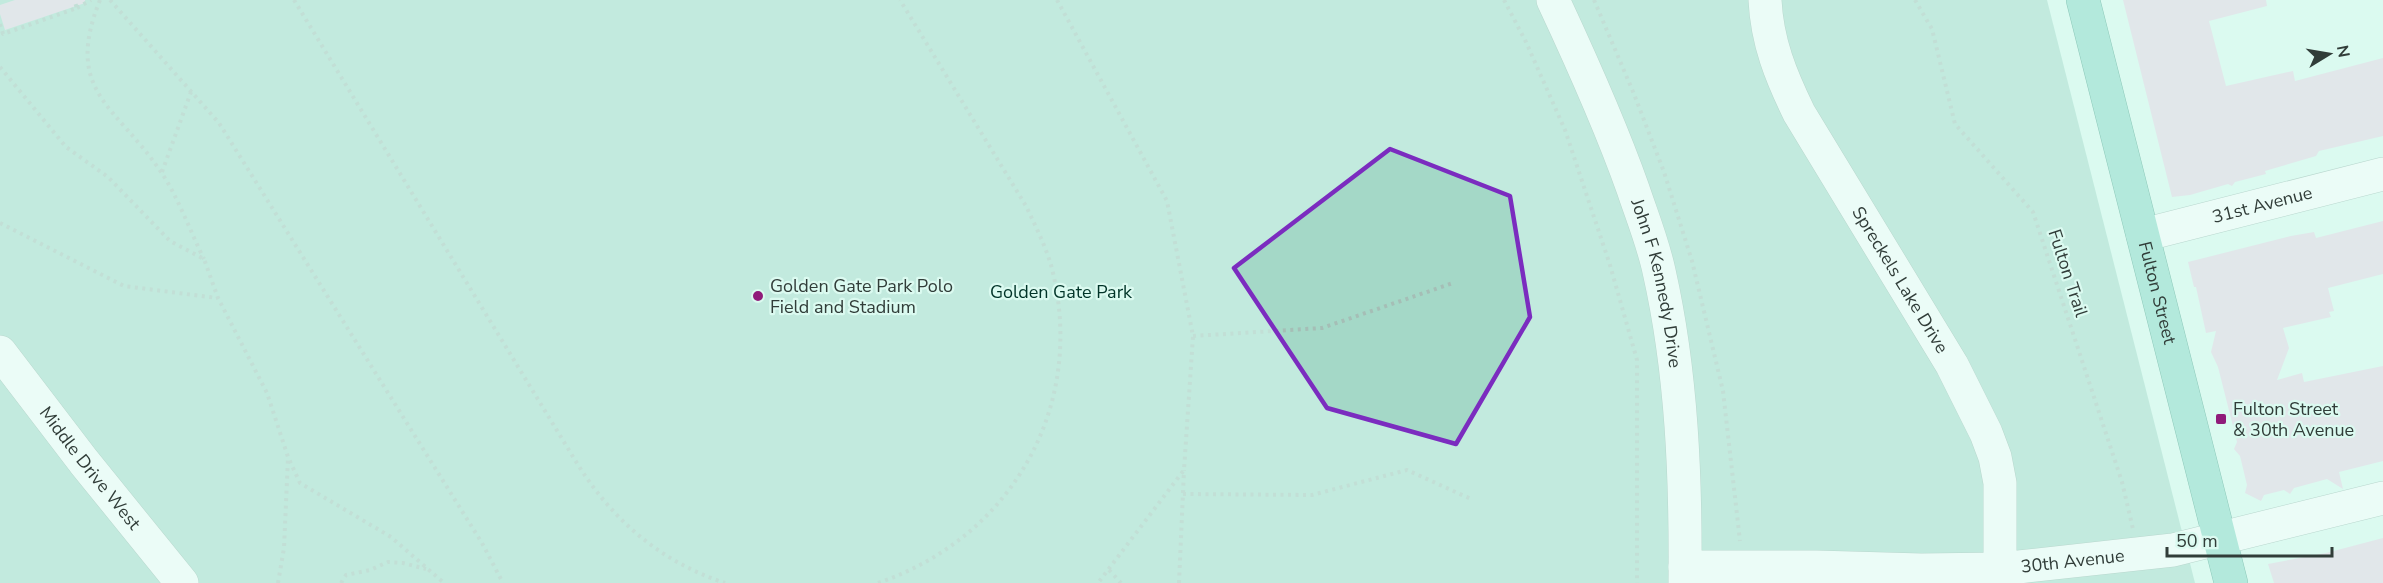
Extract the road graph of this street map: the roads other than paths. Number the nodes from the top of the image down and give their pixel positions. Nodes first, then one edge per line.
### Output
1 (1553, 0) edge
2 (1765, 0) edge
3 (2083, 0) edge
4 (2383, 174) edge
5 (2143, 235) junction
6 (0, 352) edge
7 (2383, 498) edge
8 (2220, 539) junction
9 (2000, 569) junction
10 (1685, 575) edge
11 (182, 583) edge
12 (2231, 583) edge

1 - 10 street, John F Kennedy Drive
2 - 9 street, Spreckels Lake Drive
3 - 5 main road, Fulton Street
4 - 5 street, 31st Avenue
5 - 8 main road, Fulton Street
6 - 11 street, Middle Drive West
7 - 8 street, 30th Avenue
8 - 9 street, 30th Avenue
8 - 12 main road, Fulton Street
9 - 10 street, 30th Avenue

